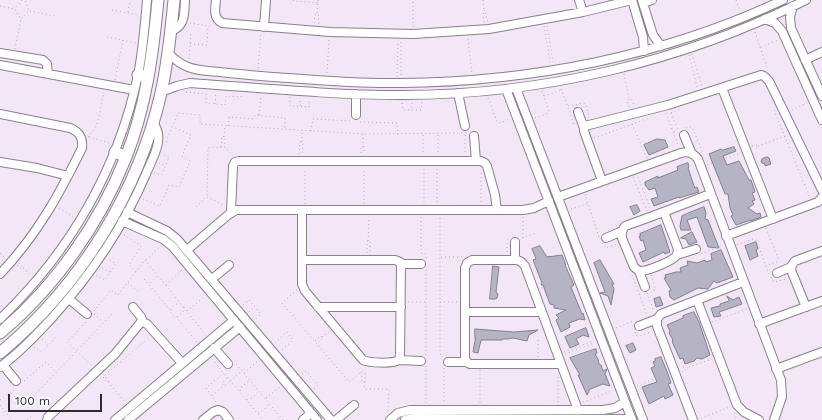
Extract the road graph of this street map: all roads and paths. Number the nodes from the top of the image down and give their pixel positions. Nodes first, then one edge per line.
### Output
1 (23, 0) edge
2 (130, 0) edge
3 (147, 0) edge
4 (158, 0) edge
5 (174, 0) edge
6 (186, 0) edge
7 (216, 0) edge
8 (266, 0) edge
9 (293, 0) edge
10 (318, 0) edge
11 (413, 0) edge
12 (483, 0) edge
13 (579, 0) edge
14 (632, 0) edge
15 (652, 0) edge
16 (736, 0) edge
17 (782, 0) edge
18 (806, 0) edge
19 (642, 2) edge
20 (318, 3) junction
21 (0, 6) edge
22 (793, 6) junction
23 (15, 9) junction
24 (112, 10) dead end
25 (484, 10) junction
26 (29, 11) junction
27 (583, 12) junction
28 (128, 13) junction
29 (317, 14) junction
30 (55, 16) dead end
31 (146, 16) junction
32 (742, 18) junction
33 (21, 19) junction
34 (217, 19) junction
35 (765, 19) junction
36 (544, 20) junction
37 (183, 22) junction
38 (752, 24) junction
39 (209, 26) junction
40 (263, 27) junction
41 (791, 28) junction
42 (487, 29) junction
43 (171, 31) junction
44 (316, 31) junction
45 (468, 31) junction
46 (191, 32) dead end
47 (330, 32) junction
48 (399, 34) junction
49 (413, 34) junction
50 (783, 34) junction
51 (107, 37) dead end
52 (123, 40) junction
53 (142, 44) junction
54 (190, 44) junction
55 (661, 46) junction
56 (688, 48) junction
57 (760, 48) junction
58 (644, 51) junction
59 (822, 52) edge
60 (0, 53) edge
61 (168, 53) junction
62 (14, 55) junction
63 (805, 60) junction
64 (0, 65) edge
65 (623, 67) junction
66 (189, 68) junction
67 (553, 70) junction
68 (48, 74) junction
69 (143, 76) junction
70 (257, 76) junction
71 (764, 76) junction
72 (471, 80) junction
73 (326, 81) junction
74 (559, 81) junction
75 (399, 83) junction
76 (181, 84) junction
77 (539, 84) junction
78 (110, 85) junction
79 (216, 85) junction
80 (242, 87) junction
81 (261, 88) junction
82 (516, 88) junction
83 (722, 88) junction
84 (506, 89) junction
85 (134, 90) junction
86 (291, 90) junction
87 (562, 90) junction
88 (310, 91) junction
89 (485, 91) junction
90 (161, 92) junction
91 (470, 92) junction
92 (458, 93) junction
93 (356, 94) junction
94 (422, 94) junction
95 (702, 94) junction
96 (402, 95) junction
97 (822, 96) edge
98 (544, 97) junction
99 (630, 99) junction
100 (813, 100) junction
101 (215, 104) junction
102 (666, 106) junction
103 (774, 108) dead end
104 (578, 112) dead end
105 (784, 113) junction
106 (0, 114) edge
107 (259, 115) junction
108 (356, 115) dead end
109 (517, 116) junction
110 (652, 116) dead end
111 (632, 117) junction
112 (138, 119) junction
113 (529, 120) junction
114 (822, 120) edge
115 (153, 123) junction
116 (173, 126) junction
117 (225, 126) junction
118 (228, 126) junction
119 (584, 128) junction
120 (285, 130) junction
121 (302, 131) junction
122 (468, 132) junction
123 (681, 133) joint
124 (794, 133) junction
125 (363, 134) junction
126 (423, 134) junction
127 (438, 134) junction
128 (785, 136) junction
129 (224, 137) junction
130 (86, 139) junction
131 (588, 141) junction
132 (302, 142) junction
133 (758, 146) dead end
134 (221, 147) junction
135 (224, 147) junction
136 (363, 147) dead end
137 (116, 149) junction
138 (746, 150) junction
139 (691, 152) junction
140 (158, 153) junction
141 (681, 153) junction
142 (126, 157) junction
143 (237, 161) junction
144 (301, 161) junction
145 (364, 161) junction
146 (424, 161) junction
147 (438, 161) junction
148 (466, 161) junction
149 (479, 161) junction
150 (0, 162) edge
151 (650, 164) junction
152 (701, 167) junction
153 (148, 170) junction
154 (633, 170) junction
155 (68, 176) junction
156 (602, 181) junction
157 (583, 188) junction
158 (822, 190) edge
159 (710, 194) junction
160 (136, 196) junction
161 (206, 197) junction
162 (558, 197) junction
163 (822, 197) edge
164 (549, 201) junction
165 (588, 203) junction
166 (53, 204) junction
167 (812, 204) junction
168 (196, 207) dead end
169 (231, 210) junction
170 (304, 210) junction
171 (366, 210) junction
172 (423, 210) junction
173 (438, 210) junction
174 (481, 210) junction
175 (497, 210) junction
176 (523, 210) junction
177 (127, 212) junction
178 (564, 212) junction
179 (664, 212) junction
180 (651, 216) junction
181 (773, 219) junction
182 (80, 221) junction
183 (122, 221) junction
184 (763, 223) junction
185 (622, 231) junction
186 (110, 234) junction
187 (726, 236) junction
188 (523, 238) dead end
189 (606, 238) dead end
190 (574, 240) junction
191 (166, 241) junction
192 (368, 241) junction
193 (624, 241) junction
194 (515, 242) dead end
195 (565, 244) junction
196 (731, 248) junction
197 (696, 249) dead end
198 (187, 250) junction
199 (822, 251) edge
200 (102, 254) junction
201 (72, 255) junction
202 (678, 255) junction
203 (440, 257) junction
204 (302, 260) junction
205 (368, 260) junction
206 (515, 260) junction
207 (146, 261) dead end
208 (469, 261) junction
209 (96, 264) junction
210 (401, 264) junction
211 (421, 264) dead end
212 (188, 265) junction
213 (229, 265) dead end
214 (766, 266) junction
215 (87, 267) junction
216 (791, 267) junction
217 (22, 268) dead end
218 (636, 269) junction
219 (136, 272) dead end
220 (110, 273) junction
221 (776, 273) dead end
222 (0, 274) edge
223 (158, 276) dead end
224 (794, 276) junction
225 (144, 279) dead end
226 (565, 279) dead end
227 (37, 281) junction
228 (214, 281) junction
229 (128, 282) dead end
230 (744, 282) junction
231 (149, 284) junction
232 (166, 285) dead end
233 (302, 285) junction
234 (645, 287) joint
235 (138, 291) dead end
236 (209, 291) junction
237 (534, 291) junction
238 (69, 299) junction
239 (697, 300) junction
240 (822, 301) edge
241 (426, 302) junction
242 (440, 302) junction
243 (465, 302) junction
244 (181, 303) dead end
245 (401, 304) junction
246 (753, 306) junction
247 (133, 307) dead end
248 (184, 307) dead end
249 (318, 307) junction
250 (806, 307) junction
251 (238, 310) junction
252 (171, 311) junction
253 (187, 311) dead end
254 (465, 312) junction
255 (542, 312) junction
256 (113, 313) dead end
257 (90, 314) joint
258 (647, 316) dead end
259 (176, 317) junction
260 (656, 317) junction
261 (0, 318) edge
262 (234, 320) junction
263 (143, 322) junction
264 (104, 323) junction
265 (250, 324) junction
266 (706, 324) junction
267 (759, 324) junction
268 (44, 326) junction
269 (639, 326) dead end
270 (240, 327) junction
271 (335, 327) junction
272 (0, 333) edge
273 (155, 333) junction
274 (37, 334) junction
275 (322, 337) junction
276 (602, 339) junction
277 (538, 340) dead end
278 (314, 341) junction
279 (29, 342) junction
280 (317, 344) junction
281 (48, 345) junction
282 (201, 347) junction
283 (270, 347) junction
284 (211, 351) junction
285 (822, 352) edge
286 (0, 353) edge
287 (276, 355) junction
288 (264, 356) junction
289 (718, 356) junction
290 (445, 359) junction
291 (399, 360) junction
292 (421, 360) dead end
293 (559, 360) junction
294 (621, 360) junction
295 (230, 362) joint
296 (373, 362) junction
297 (466, 362) junction
298 (182, 363) junction
299 (480, 364) junction
300 (538, 364) junction
301 (611, 364) junction
302 (1, 366) edge
303 (688, 368) dead end
304 (365, 369) junction
305 (776, 369) junction
306 (242, 371) junction
307 (674, 371) junction
308 (56, 372) junction
309 (100, 372) junction
310 (361, 372) junction
311 (224, 373) junction
312 (244, 373) junction
313 (228, 378) junction
314 (296, 379) junction
315 (250, 380) junction
316 (230, 381) junction
317 (108, 382) junction
318 (286, 382) junction
319 (364, 382) junction
320 (17, 385) junction
321 (224, 386) junction
322 (620, 388) junction
323 (631, 388) junction
324 (258, 391) junction
325 (240, 392) junction
326 (11, 393) junction
327 (309, 394) junction
328 (212, 396) junction
329 (265, 399) junction
330 (0, 400) edge
331 (246, 400) junction
332 (625, 402) junction
333 (269, 404) junction
334 (354, 405) dead end
335 (0, 406) edge
336 (734, 406) junction
337 (577, 407) junction
338 (130, 408) junction
339 (218, 410) junction
340 (426, 410) junction
341 (445, 410) junction
342 (480, 410) junction
343 (558, 410) junction
344 (311, 413) junction
345 (257, 414) junction
346 (389, 416) edge
347 (31, 417) dead end
348 (451, 419) edge
349 (514, 419) edge
350 (556, 419) edge
351 (12, 420) edge
352 (27, 420) edge
353 (47, 420) edge
354 (115, 420) edge
355 (128, 420) edge
356 (203, 420) edge
357 (229, 420) edge
358 (263, 420) edge
359 (283, 420) edge
360 (303, 420) edge
361 (317, 420) edge
362 (331, 420) edge
363 (336, 420) edge
364 (405, 420) edge
365 (632, 420) edge
366 (643, 420) edge
367 (693, 420) edge
368 (697, 420) edge
369 (737, 420) edge
370 (759, 420) edge
371 (774, 420) edge

1 - 23 path
1 - 26 path
2 - 28 path
3 - 31 street
4 - 69 main road
5 - 43 main road
6 - 37 street
7 - 34 street
8 - 40 street
9 - 20 path
10 - 20 path
11 - 49 path
12 - 25 path
13 - 27 street
14 - 27 street
14 - 58 street
15 - 19 street
16 - 32 path
17 - 32 street
18 - 22 street
19 - 55 street
20 - 29 path
21 - 23 path
22 - 35 street
22 - 41 street
23 - 33 path
24 - 28 path
25 - 42 path
25 - 42 path
26 - 30 path
26 - 33 path
27 - 36 street
28 - 31 path
29 - 44 path
29 - 44 path
31 - 53 street
32 - 55 street
33 - 62 path
34 - 39 path
34 - 40 street
35 - 38 street
35 - 50 street
36 - 42 street
36 - 67 path
36 - 67 path
37 - 39 path
37 - 43 street
38 - 56 street
38 - 57 path
39 - 54 path
40 - 44 street
40 - 70 path
41 - 50 street
41 - 63 street
42 - 45 street
43 - 61 main road
44 - 47 street
45 - 49 street
45 - 72 path
46 - 54 path
47 - 48 street
47 - 73 path
48 - 49 street
48 - 75 path
48 - 75 path
50 - 57 path
50 - 100 street
51 - 52 path
52 - 53 path
52 - 78 path
53 - 69 street
54 - 66 path
55 - 58 street
56 - 65 street
56 - 95 path
56 - 95 path
57 - 71 path
58 - 67 street
59 - 63 street
60 - 62 street
61 - 66 street
61 - 90 main road
62 - 68 street
63 - 97 street
64 - 68 street
65 - 74 street
65 - 99 path
66 - 70 street
67 - 72 street
68 - 78 street
69 - 85 street
69 - 112 main road
70 - 73 street
71 - 83 street
71 - 105 street
72 - 75 street
72 - 91 street
73 - 75 street
74 - 77 street
74 - 87 path
76 - 79 street
76 - 90 street
76 - 101 path
77 - 82 street
77 - 98 path
78 - 85 street
78 - 130 path
79 - 80 street
79 - 101 path
80 - 81 street
80 - 101 path
81 - 86 street
81 - 107 path
82 - 84 street
82 - 113 street
83 - 95 street
83 - 138 street
84 - 89 street
84 - 109 street
85 - 137 street
86 - 88 street
86 - 88 path
87 - 98 path
87 - 119 path
88 - 93 street
89 - 91 street
89 - 109 path
90 - 115 main road
91 - 92 street
92 - 94 street
92 - 122 street
93 - 96 street
93 - 108 street
94 - 96 street
94 - 96 path
95 - 102 street
98 - 113 path
99 - 111 path
99 - 111 path
100 - 105 path
100 - 114 street
102 - 111 street
102 - 123 path
102 - 141 path
103 - 128 path
104 - 119 street
105 - 124 street
106 - 130 street
107 - 118 path
107 - 120 path
109 - 164 street
110 - 111 path
111 - 119 street
111 - 131 path
111 - 151 path
112 - 115 main road
112 - 142 main road
113 - 162 street
115 - 140 street
115 - 186 main road
116 - 117 path
116 - 140 path
116 - 160 path
117 - 118 path
117 - 129 path
118 - 120 path
119 - 131 street
120 - 121 path
121 - 125 path
121 - 132 path
122 - 127 path
122 - 148 path
122 - 149 street
123 - 139 street
124 - 128 path
124 - 158 street
125 - 126 path
125 - 136 path
126 - 127 path
126 - 146 path
127 - 147 path
128 - 133 path
128 - 167 path
129 - 134 path
129 - 135 path
130 - 137 path
130 - 155 street
131 - 156 street
132 - 144 path
132 - 144 path
134 - 135 path
134 - 161 path
135 - 143 path
137 - 142 main road
137 - 182 street
138 - 152 path
138 - 181 street
139 - 141 street
139 - 152 street
140 - 153 street
140 - 153 path
141 - 151 street
142 - 201 main road
143 - 144 street
143 - 169 street
144 - 145 street
144 - 170 path
145 - 146 street
145 - 171 path
146 - 147 street
146 - 172 path
147 - 148 street
147 - 173 path
148 - 149 street
149 - 174 path
149 - 175 street
150 - 155 street
151 - 154 street
152 - 159 street
153 - 160 street
154 - 156 street
154 - 180 path
154 - 180 path
155 - 166 street
156 - 157 street
157 - 162 street
157 - 165 path
159 - 179 street
159 - 187 street
160 - 177 street
161 - 168 path
161 - 169 path
162 - 178 street
163 - 167 street
164 - 176 street
164 - 195 street
165 - 178 path
165 - 193 path
166 - 182 path
166 - 222 street
167 - 181 street
169 - 170 street
169 - 198 street
170 - 171 street
170 - 204 street
171 - 172 street
171 - 192 path
172 - 173 street
172 - 241 path
173 - 174 street
173 - 203 path
174 - 175 street
175 - 176 street
176 - 188 path
177 - 183 street
177 - 198 street
178 - 190 street
179 - 180 street
179 - 202 street
180 - 185 street
181 - 184 street
182 - 227 street
183 - 186 street
183 - 191 street
184 - 187 street
184 - 214 path
185 - 189 street
185 - 193 street
186 - 200 street
186 - 215 main road
186 - 219 path
187 - 196 street
190 - 195 street
190 - 294 street
191 - 207 path
191 - 212 street
192 - 205 path
192 - 205 path
193 - 218 street
194 - 206 street
195 - 276 street
196 - 214 path
196 - 230 street
197 - 202 street
198 - 228 street
199 - 216 street
200 - 209 street
200 - 220 path
201 - 215 main road
201 - 272 main road
202 - 218 street
203 - 208 path
203 - 242 path
204 - 205 street
204 - 233 street
205 - 210 street
206 - 208 street
206 - 237 street
208 - 243 street
209 - 215 street
209 - 220 path
210 - 211 street
210 - 245 street
212 - 232 path
212 - 236 street
213 - 228 street
214 - 224 path
215 - 220 path
215 - 238 street
215 - 286 main road
216 - 221 street
216 - 224 street
217 - 227 path
218 - 234 street
218 - 258 path
223 - 231 path
224 - 250 street
225 - 231 path
226 - 237 path
227 - 261 street
228 - 236 street
228 - 251 street
229 - 235 path
230 - 239 street
230 - 246 street
231 - 252 path
233 - 249 street
233 - 278 path
234 - 260 path
236 - 253 path
236 - 262 street
237 - 255 street
238 - 257 street
238 - 268 street
239 - 260 street
239 - 266 street
240 - 250 street
241 - 245 path
241 - 340 path
242 - 243 path
242 - 290 path
243 - 254 street
244 - 252 path
245 - 249 street
245 - 291 street
246 - 266 path
246 - 267 street
247 - 263 street
248 - 259 path
249 - 271 street
250 - 267 street
251 - 265 street
251 - 265 path
252 - 259 path
254 - 255 street
254 - 297 street
255 - 293 street
256 - 264 path
257 - 264 path
259 - 282 path
260 - 269 street
260 - 307 street
262 - 270 street
262 - 282 street
263 - 273 street
263 - 309 street
264 - 308 path
265 - 283 street
266 - 289 street
267 - 305 street
268 - 274 street
268 - 281 path
270 - 284 street
270 - 288 street
271 - 275 path
271 - 296 street
273 - 298 street
273 - 309 path
274 - 279 street
274 - 281 path
275 - 278 path
275 - 280 path
276 - 293 path
276 - 301 street
277 - 300 path
278 - 280 path
279 - 281 path
279 - 302 street
280 - 310 path
282 - 298 street
283 - 287 street
283 - 287 path
284 - 295 street
284 - 311 path
284 - 355 street
285 - 305 street
287 - 314 street
288 - 312 path
288 - 318 street
289 - 303 path
289 - 336 street
290 - 297 street
290 - 341 path
291 - 292 street
291 - 296 street
293 - 300 street
293 - 337 street
293 - 343 path
294 - 301 street
294 - 323 street
295 - 306 path
296 - 304 path
297 - 299 street
298 - 338 street
299 - 300 street
299 - 342 path
301 - 322 street
302 - 320 street
304 - 310 path
304 - 319 path
305 - 371 street
306 - 312 path
306 - 316 path
307 - 323 path
307 - 367 street
308 - 320 path
308 - 326 path
309 - 317 path
309 - 317 path
309 - 353 street
310 - 319 path
311 - 313 path
311 - 328 path
312 - 315 path
313 - 316 path
313 - 321 path
314 - 327 street
314 - 327 path
315 - 324 path
315 - 325 path
316 - 321 path
316 - 325 path
317 - 338 path
318 - 329 path
318 - 344 street
319 - 346 path
320 - 326 path
321 - 328 path
322 - 332 street
322 - 337 path
323 - 366 street
324 - 329 path
324 - 331 path
325 - 331 path
326 - 330 path
327 - 362 street
328 - 339 path
329 - 333 path
331 - 345 path
332 - 337 street
332 - 365 street
333 - 345 path
333 - 359 path
334 - 363 street
335 - 351 path
336 - 368 path
336 - 369 path
336 - 370 street
337 - 343 street
338 - 354 street
339 - 356 street
339 - 357 street
340 - 341 street
340 - 346 street
341 - 342 street
341 - 348 street
342 - 343 street
344 - 360 street
344 - 361 street
345 - 358 path
347 - 352 path
348 - 349 street
348 - 364 street
349 - 350 street
350 - 365 street

